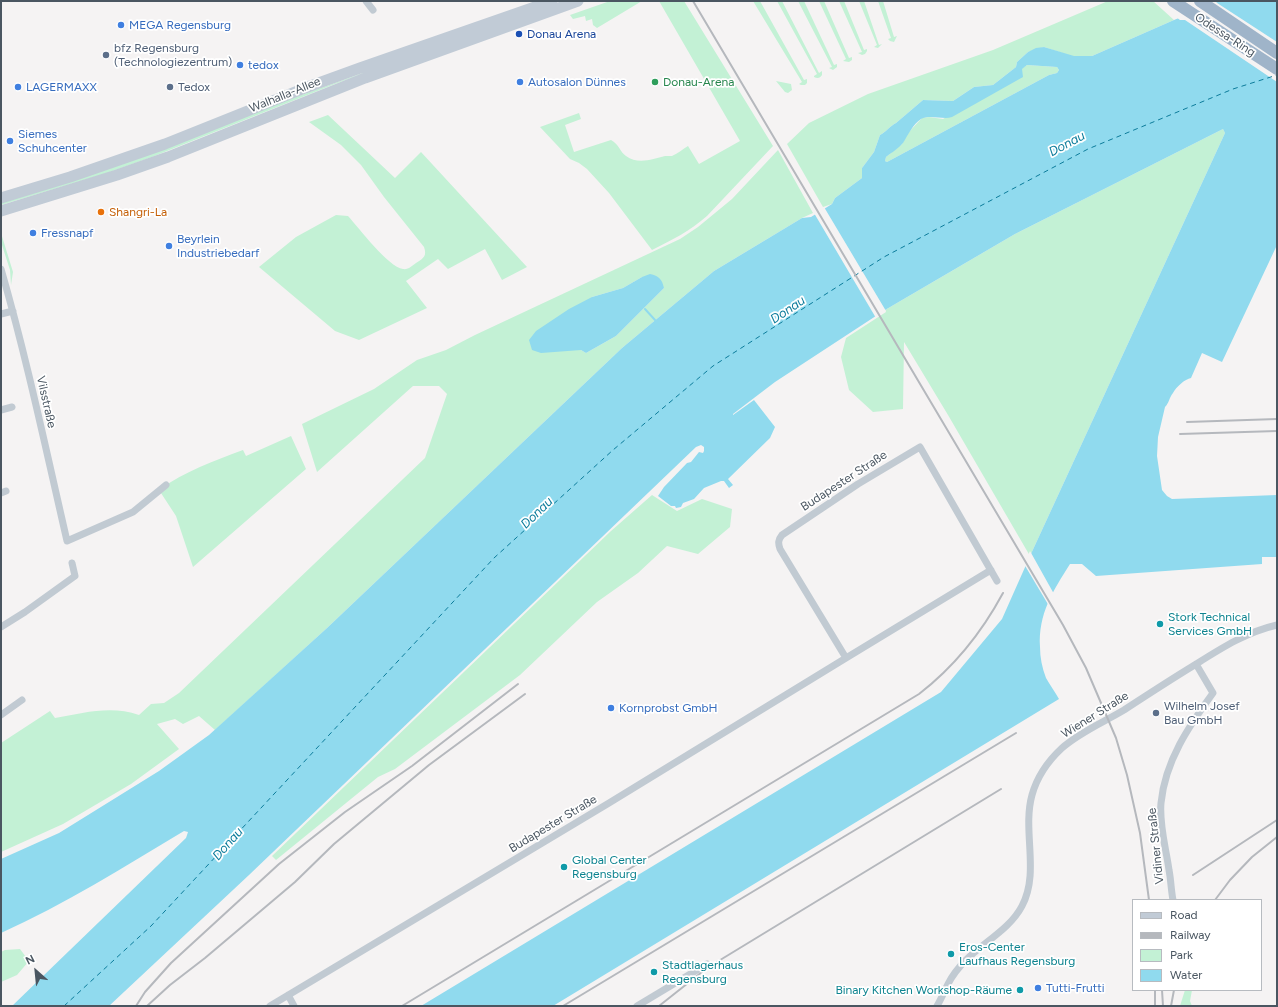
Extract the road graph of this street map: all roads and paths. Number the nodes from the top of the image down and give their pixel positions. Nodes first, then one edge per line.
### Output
1 (366, 1) edge
2 (552, 1) edge
3 (578, 1) edge
4 (1173, 1) edge
5 (1200, 1) edge
6 (373, 10) dead end
7 (1277, 53) edge
8 (1277, 69) edge
9 (1, 198) edge
10 (1, 211) edge
11 (1, 269) edge
12 (13, 311) junction
13 (1, 314) edge
14 (12, 407) dead end
15 (1, 410) edge
16 (166, 485) dead end
17 (72, 563) dead end
18 (991, 570) junction
19 (997, 581) dead end
20 (1277, 625) edge
21 (1, 627) edge
22 (846, 658) junction
23 (1196, 664) junction
24 (22, 700) dead end
25 (1, 715) edge
26 (1173, 899) edge
27 (707, 964) dead end
28 (288, 996) junction
29 (270, 1006) edge
30 (294, 1006) edge
31 (637, 1006) edge
32 (937, 1006) edge

1 - 6 street
2 - 9 main road, Walhalla-Allee
3 - 10 main road, Walhalla-Allee
4 - 8 highway, Odessa-Ring
5 - 7 highway, Odessa-Ring
11 - 12 street, Vilsstraße
12 - 13 street
12 - 16 street, Vilsstraße
14 - 15 street
17 - 21 street
18 - 19 street, Budapester Straße
18 - 22 street, Budapester Straße
18 - 22 street, Budapester Straße
20 - 23 street, Wiener Straße
22 - 28 street, Budapester Straße
23 - 26 street, Vidiner Straße
23 - 32 street, Wiener Straße
24 - 25 street
27 - 31 street
28 - 29 street, Budapester Straße
28 - 30 street

